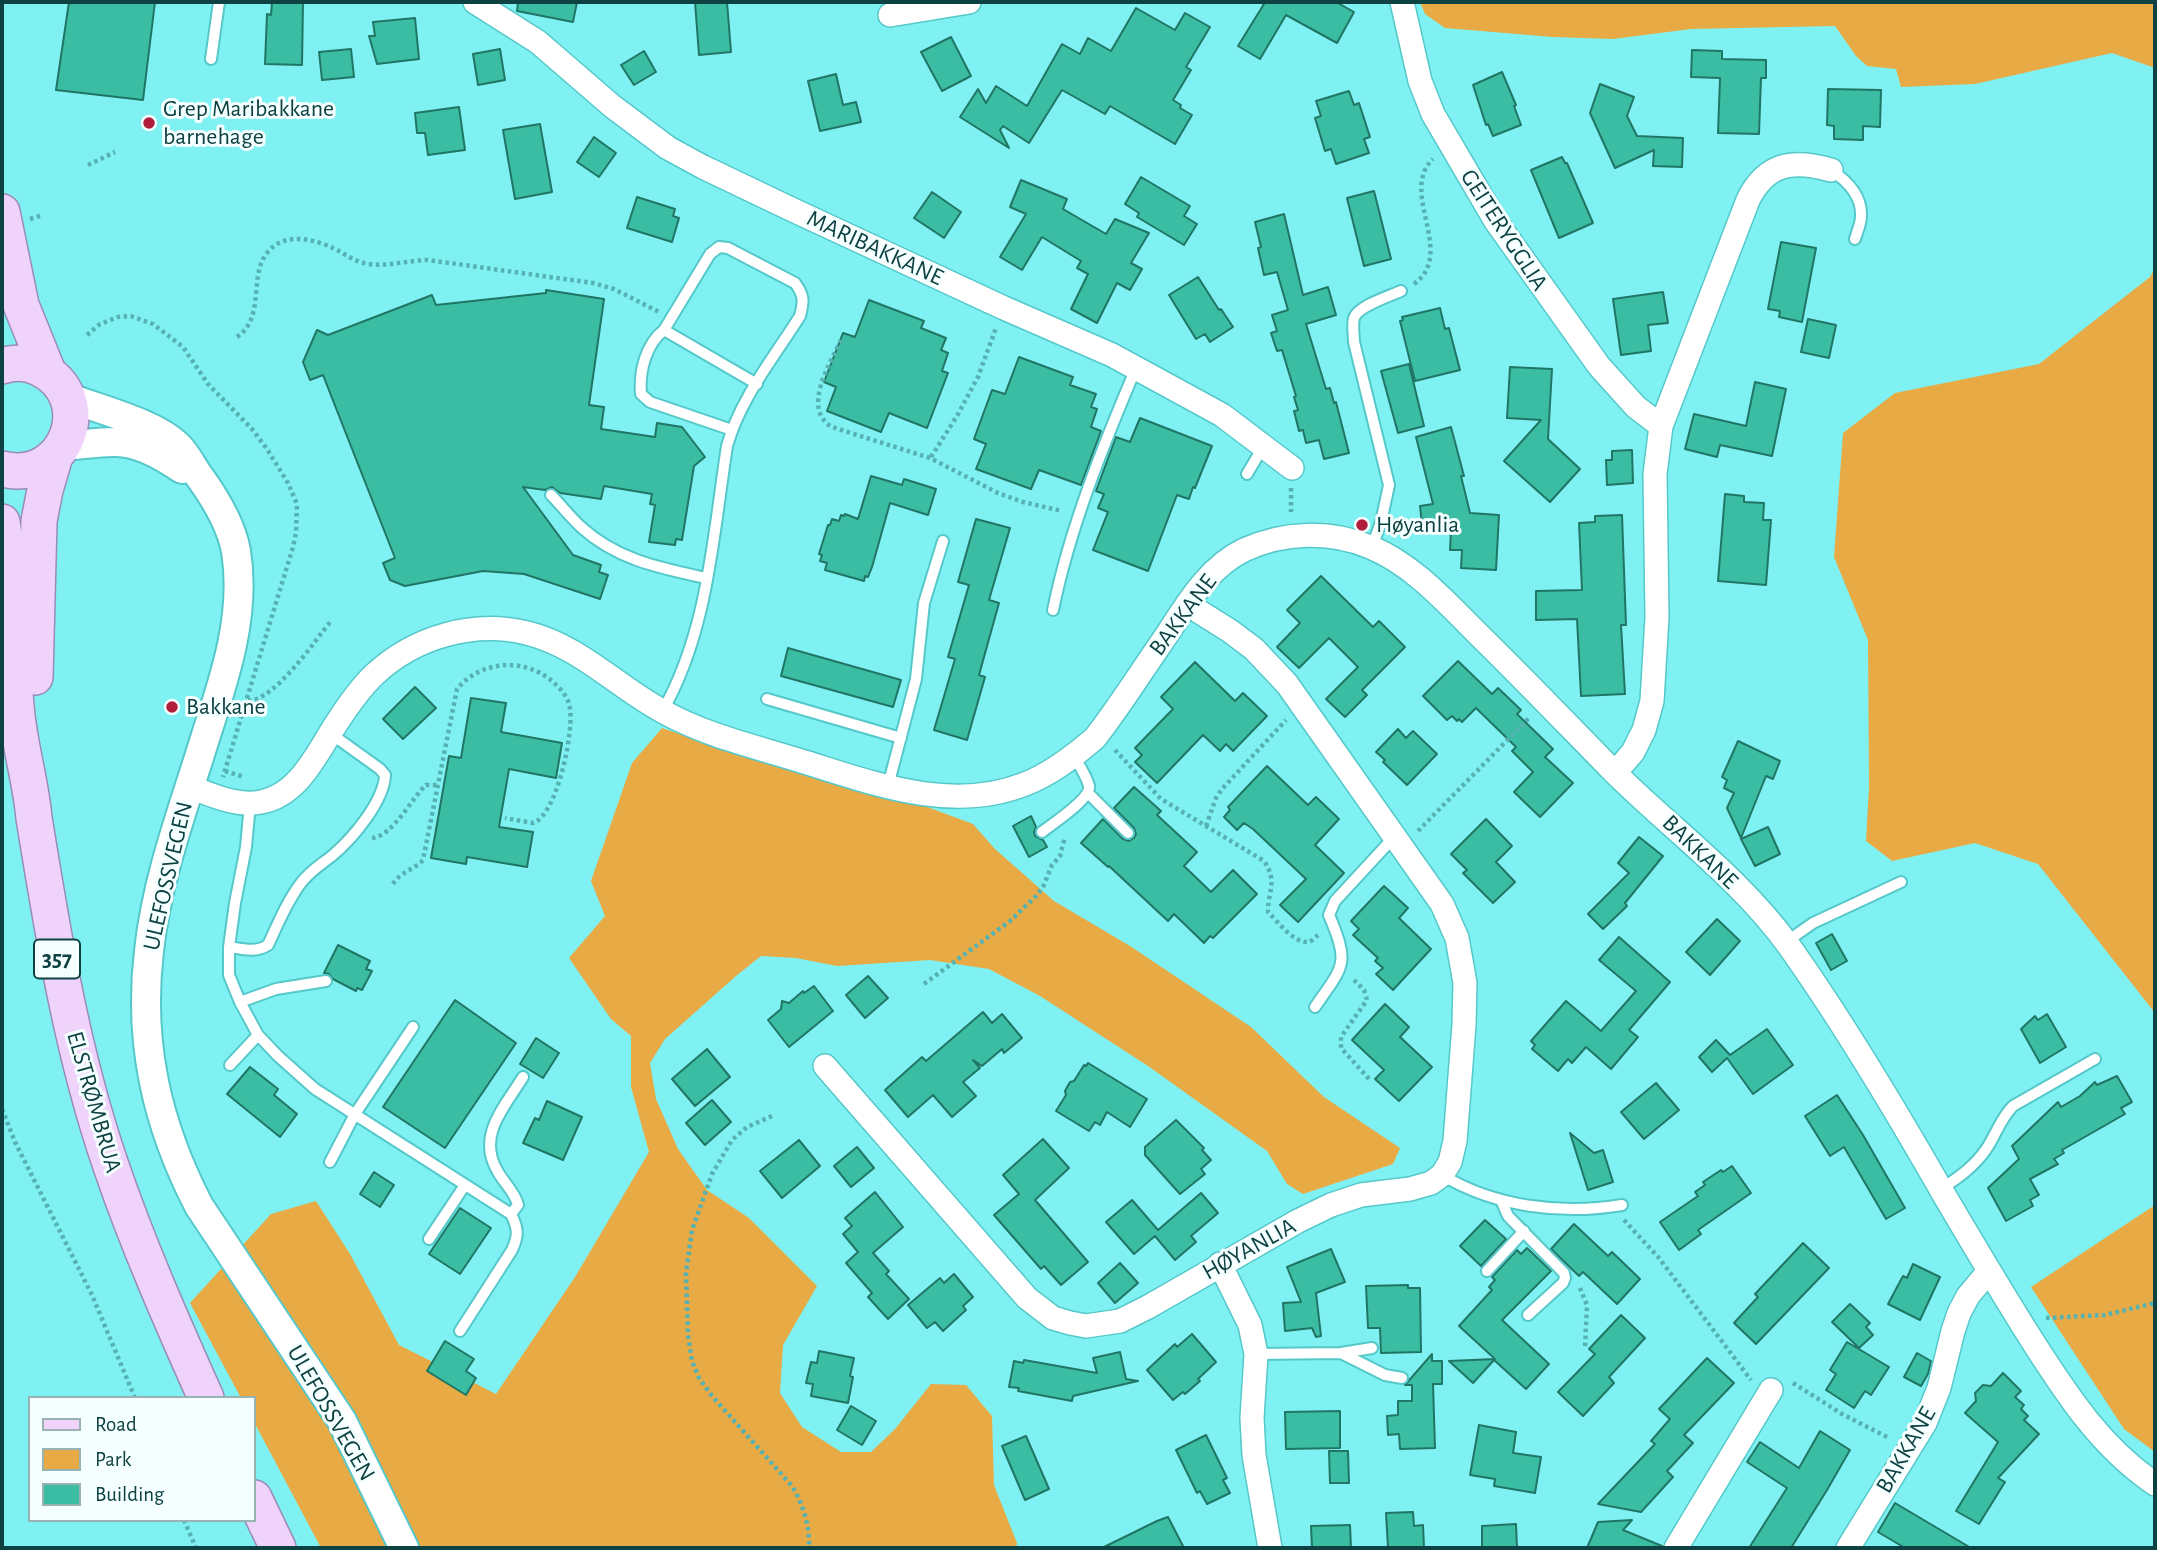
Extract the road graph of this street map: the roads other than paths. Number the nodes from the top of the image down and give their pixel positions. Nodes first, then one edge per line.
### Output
1 (219, 2) edge
2 (475, 2) edge
3 (969, 2) edge
4 (1402, 2) edge
5 (890, 15) dead end
6 (211, 59) dead end
7 (1831, 170) joint
8 (2, 212) edge
9 (1855, 239) dead end
10 (1401, 291) road end
11 (664, 330) junction
12 (2, 366) edge
13 (1136, 368) junction
14 (58, 384) junction
15 (757, 384) junction
16 (1661, 426) junction
17 (732, 430) junction
18 (1264, 446) junction
19 (59, 451) junction
20 (1292, 468) dead end
21 (2, 469) edge
22 (1247, 474) dead end
23 (207, 487) junction
24 (551, 495) dead end
25 (2, 522) edge
26 (943, 541) dead end
27 (1372, 547) junction
28 (706, 578) junction
29 (1187, 604) junction
30 (1053, 610) dead end
31 (767, 699) dead end
32 (663, 712) junction
33 (330, 733) junction
34 (901, 738) junction
35 (1074, 756) junction
36 (1615, 773) junction
37 (888, 786) junction
38 (190, 787) junction
39 (32, 793) junction
40 (1088, 793) junction
41 (250, 804) junction
42 (1042, 832) dead end
43 (1128, 833) dead end
44 (1399, 841) junction
45 (1900, 882) dead end
46 (1786, 942) junction
47 (229, 947) junction
48 (326, 981) dead end
49 (240, 1002) junction
50 (1315, 1007) dead end
51 (413, 1027) dead end
52 (258, 1035) junction
53 (2095, 1059) dead end
54 (230, 1065) dead end
55 (825, 1066) dead end
56 (523, 1077) dead end
57 (355, 1114) junction
58 (330, 1162) dead end
59 (1442, 1175) junction
60 (465, 1185) junction
61 (1941, 1189) junction
62 (1501, 1200) junction
63 (1616, 1206) road end
64 (511, 1214) junction
65 (1524, 1231) junction
66 (429, 1239) dead end
67 (1220, 1264) junction
68 (1486, 1271) dead end
69 (1988, 1272) junction
70 (1528, 1315) dead end
71 (460, 1331) dead end
72 (1372, 1348) dead end
73 (1341, 1353) junction
74 (1256, 1354) junction
75 (1402, 1378) dead end
76 (1774, 1389) road end
77 (205, 1396) edge
78 (2155, 1484) edge
79 (256, 1502) edge
80 (278, 1548) edge
81 (404, 1548) edge
82 (1270, 1548) edge
83 (1676, 1548) edge
84 (1848, 1548) edge

1 - 6 lane
2 - 13 street, MARIBAKKANE
3 - 5 street
4 - 16 street, GEITERYGGLIA
7 - 9 lane
7 - 16 street
8 - 14 main road, 357
10 - 27 lane
11 - 15 lane
11 - 15 lane
11 - 17 lane
12 - 14 main road
13 - 18 street, MARIBAKKANE
13 - 30 lane
14 - 19 main road, 357
14 - 23 street, ULEFOSSVEGEN
15 - 17 lane
16 - 36 street
17 - 28 lane
18 - 20 street, MARIBAKKANE
18 - 22 lane
19 - 21 main road
19 - 23 street, ULEFOSSVEGEN
19 - 39 main road, ELSTRØMBRUA / 357
23 - 38 street, ULEFOSSVEGEN
24 - 28 lane
25 - 39 main road, ELSTRØMBRUA / 357
26 - 34 lane
27 - 29 street, BAKKANE
27 - 36 street, BAKKANE
28 - 32 lane
29 - 35 street, BAKKANE
29 - 44 street
31 - 34 lane
32 - 33 street, BAKKANE
32 - 37 street, BAKKANE
33 - 41 street, BAKKANE
33 - 47 lane
34 - 37 lane
35 - 37 street, BAKKANE
35 - 40 lane
36 - 46 street, BAKKANE
38 - 41 street
38 - 81 street, ULEFOSSVEGEN
39 - 77 main road, ELSTRØMBRUA / 357
40 - 42 lane
40 - 43 lane
41 - 47 lane
44 - 50 lane
44 - 59 street
45 - 46 lane
46 - 61 street, BAKKANE
47 - 49 lane
48 - 49 lane
49 - 52 lane
51 - 57 lane
52 - 54 lane
52 - 57 lane
53 - 61 lane
55 - 67 street, HØYANLIA
56 - 64 lane
57 - 58 lane
57 - 60 lane
59 - 62 lane
59 - 67 street, HØYANLIA
60 - 64 lane
60 - 66 lane
61 - 69 street, BAKKANE
62 - 63 lane
62 - 65 lane
64 - 71 lane
65 - 68 lane
65 - 70 lane
67 - 74 street
69 - 78 street, BAKKANE
69 - 84 street, BAKKANE
72 - 73 lane
73 - 74 lane
73 - 75 lane
74 - 82 street
76 - 83 street
79 - 80 main road

